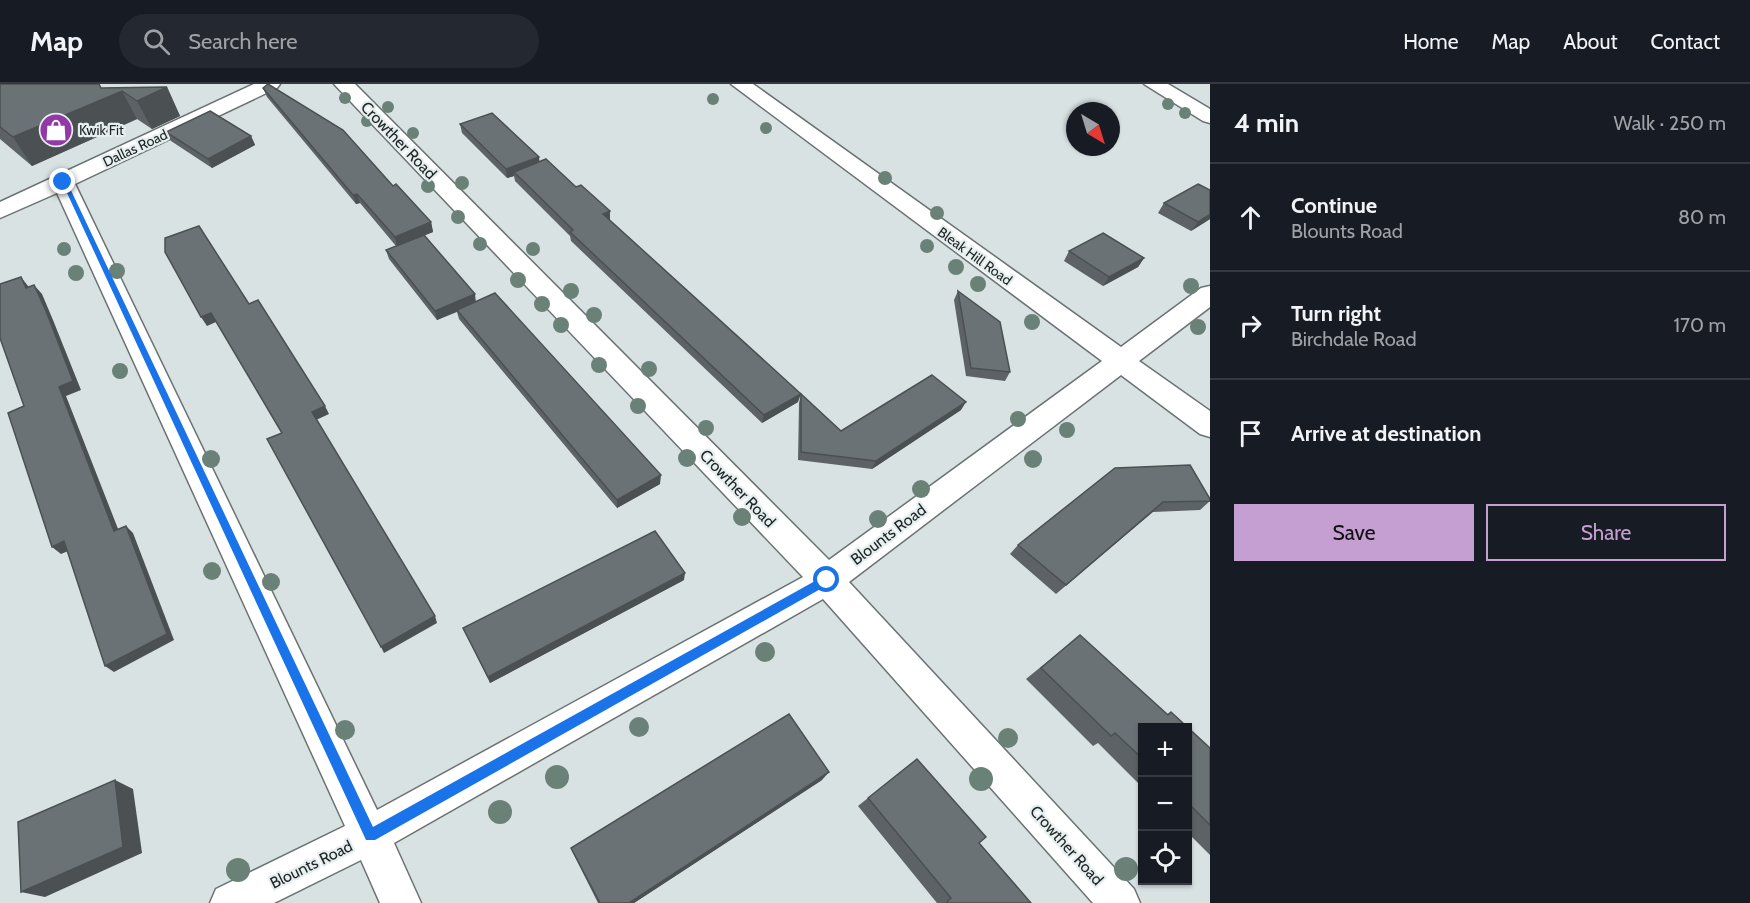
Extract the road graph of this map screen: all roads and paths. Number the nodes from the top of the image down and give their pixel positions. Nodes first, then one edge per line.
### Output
1 (270, 84) edge
2 (344, 84) edge
3 (741, 84) edge
4 (1154, 84) edge
5 (1210, 117) edge
6 (63, 182) junction
7 (0, 211) edge
8 (1210, 294) edge
9 (1118, 361) junction
10 (1210, 426) edge
11 (827, 580) junction
12 (370, 835) junction
13 (230, 903) edge
14 (401, 903) edge
15 (1120, 903) edge

1 - 6 street, Dallas Road
2 - 11 street, Crowther Road
3 - 9 street, Bleak Hill Road
4 - 5 street
6 - 7 street, Dallas Road
6 - 12 street
8 - 9 street, Blounts Road
9 - 10 street, Bleak Hill Road
9 - 11 street, Blounts Road
11 - 12 street, Blounts Road
11 - 15 street, Crowther Road
12 - 13 street, Blounts Road
12 - 14 street

